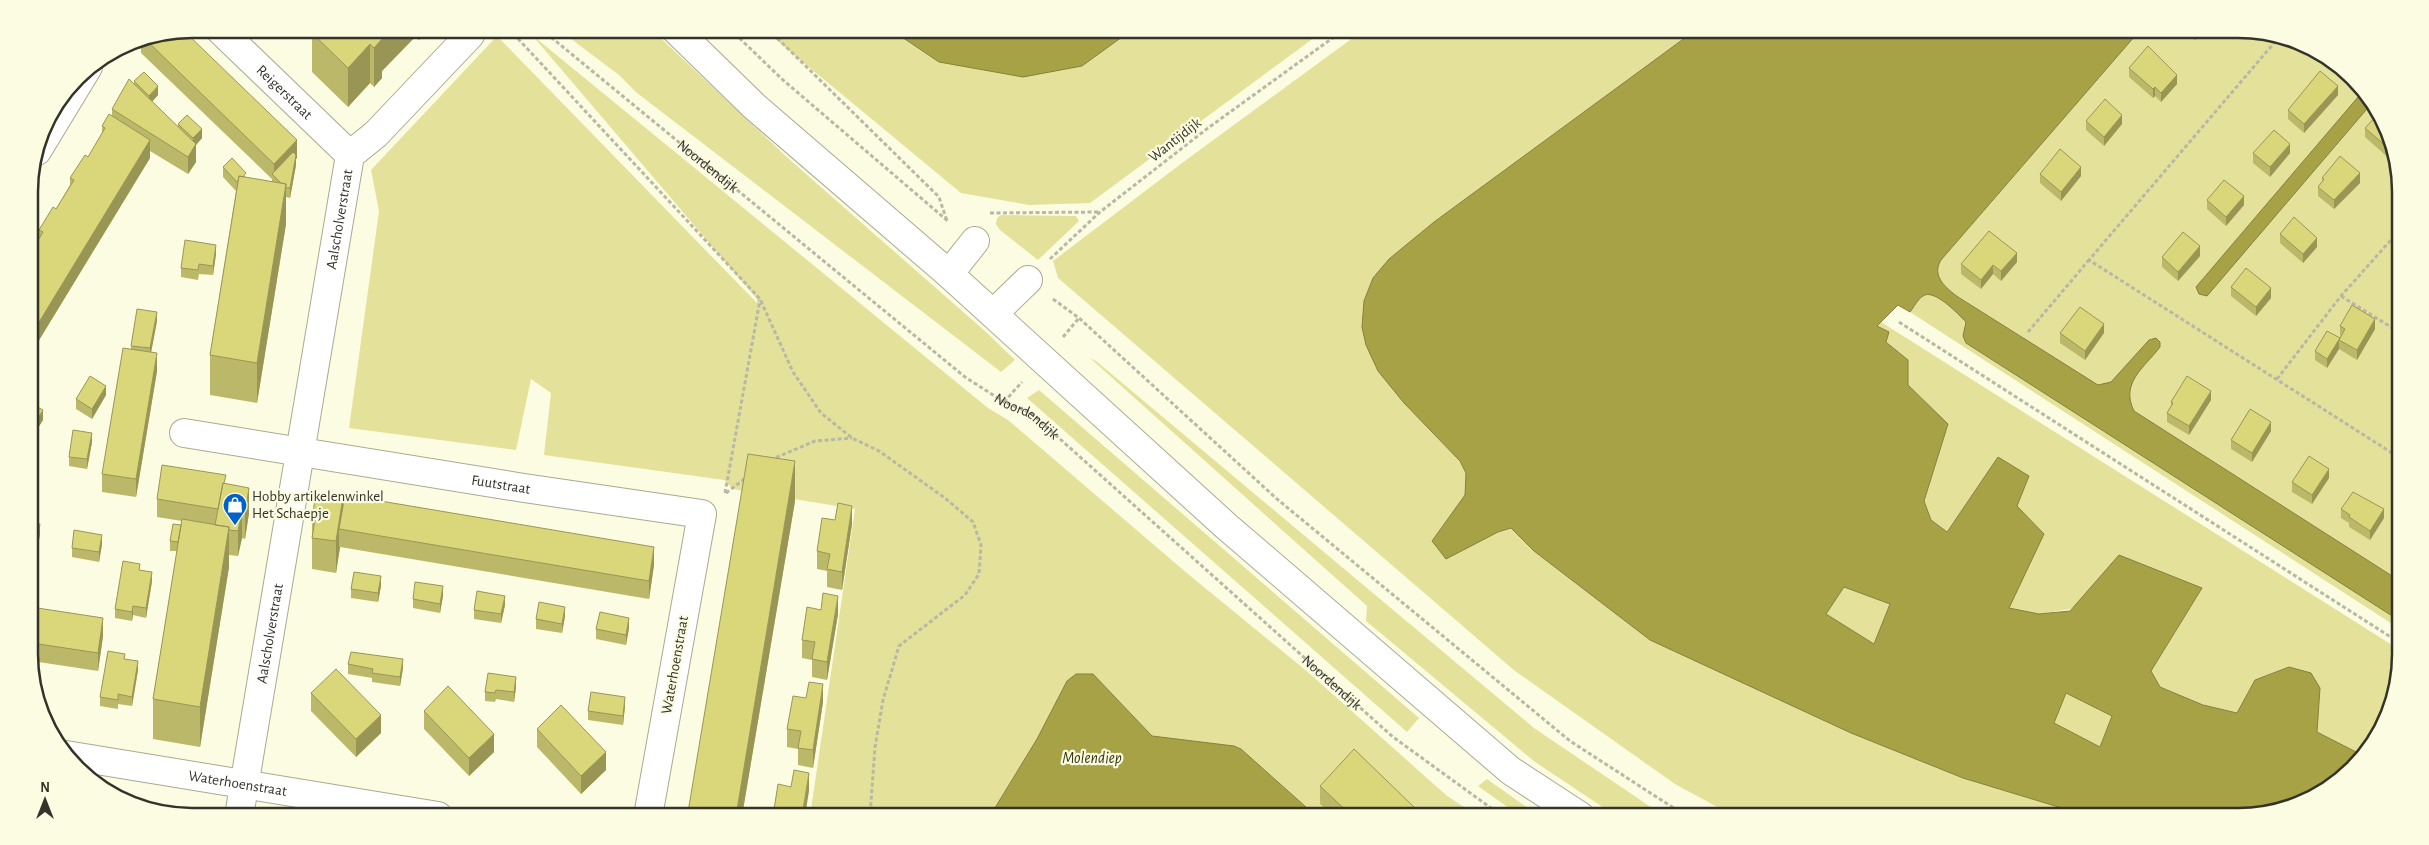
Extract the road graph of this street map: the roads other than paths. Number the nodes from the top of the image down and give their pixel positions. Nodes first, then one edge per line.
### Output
1 (228, 38) edge
2 (468, 38) edge
3 (684, 38) edge
4 (70, 97) edge
5 (51, 128) edge
6 (350, 155) junction
7 (975, 241) dead end
8 (949, 274) junction
9 (1028, 280) road end
10 (994, 313) junction
11 (184, 433) dead end
12 (299, 452) junction
13 (702, 514) joint
14 (78, 757) edge
15 (244, 785) junction
16 (1567, 807) edge
17 (240, 808) edge
18 (387, 808) edge
19 (649, 808) edge

1 - 6 street, Reigerstraat
2 - 6 street, Aalscholverstraat
3 - 8 street
4 - 5 street
6 - 12 street, Aalscholverstraat
7 - 8 street
8 - 10 street
9 - 10 street
10 - 16 street
11 - 12 street
12 - 13 street, Fuutstraat
12 - 15 street, Aalscholverstraat
13 - 19 street, Waterhoenstraat
14 - 15 street, Waterhoenstraat
15 - 17 street, Aalscholverstraat
15 - 18 street, Waterhoenstraat

